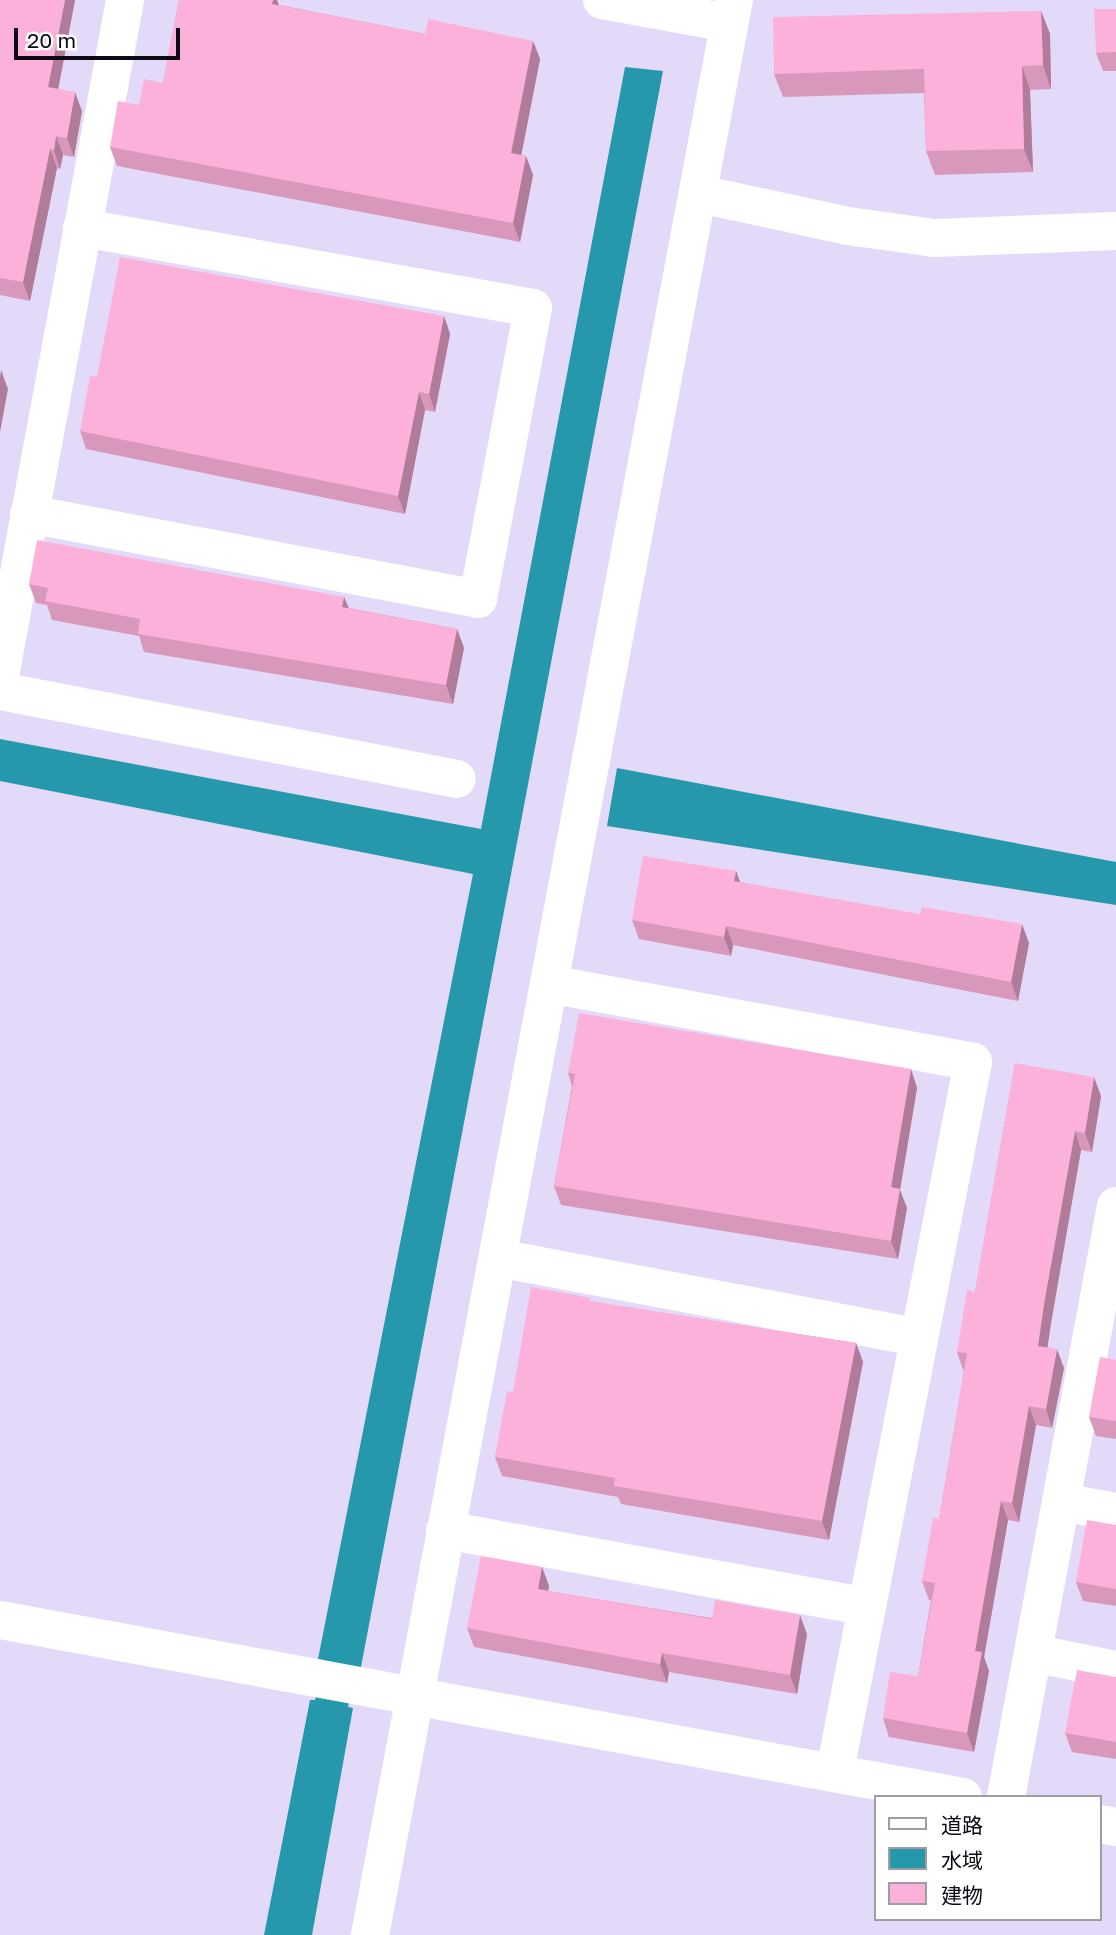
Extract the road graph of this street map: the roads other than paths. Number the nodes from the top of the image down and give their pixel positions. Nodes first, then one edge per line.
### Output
1 (125, 0) edge
2 (602, 0) edge
3 (732, 12) edge
4 (700, 194) junction
5 (82, 228) junction
6 (1116, 231) edge
7 (29, 514) junction
8 (0, 676) edge
9 (0, 691) edge
10 (457, 779) dead end
11 (549, 984) junction
12 (1116, 1206) edge
13 (498, 1258) junction
14 (918, 1337) junction
15 (1103, 1342) edge
16 (1061, 1502) junction
17 (1116, 1512) edge
18 (445, 1530) junction
19 (865, 1606) junction
20 (0, 1620) edge
21 (1033, 1653) junction
22 (1116, 1670) edge
23 (414, 1697) junction
24 (835, 1771) junction
25 (953, 1795) edge
26 (1006, 1795) edge
27 (370, 1935) edge

1 - 5 street
2 - 3 street
3 - 4 street
4 - 6 street
4 - 11 street
5 - 7 street
5 - 7 street
7 - 8 street
9 - 10 street
11 - 13 street
11 - 14 street
12 - 15 street
13 - 14 street
13 - 18 street
14 - 19 street
15 - 16 street
16 - 17 street
16 - 21 street
18 - 19 street
18 - 23 street
19 - 24 street
20 - 23 street
21 - 22 street
21 - 26 street
23 - 24 street
23 - 27 street
24 - 25 street

